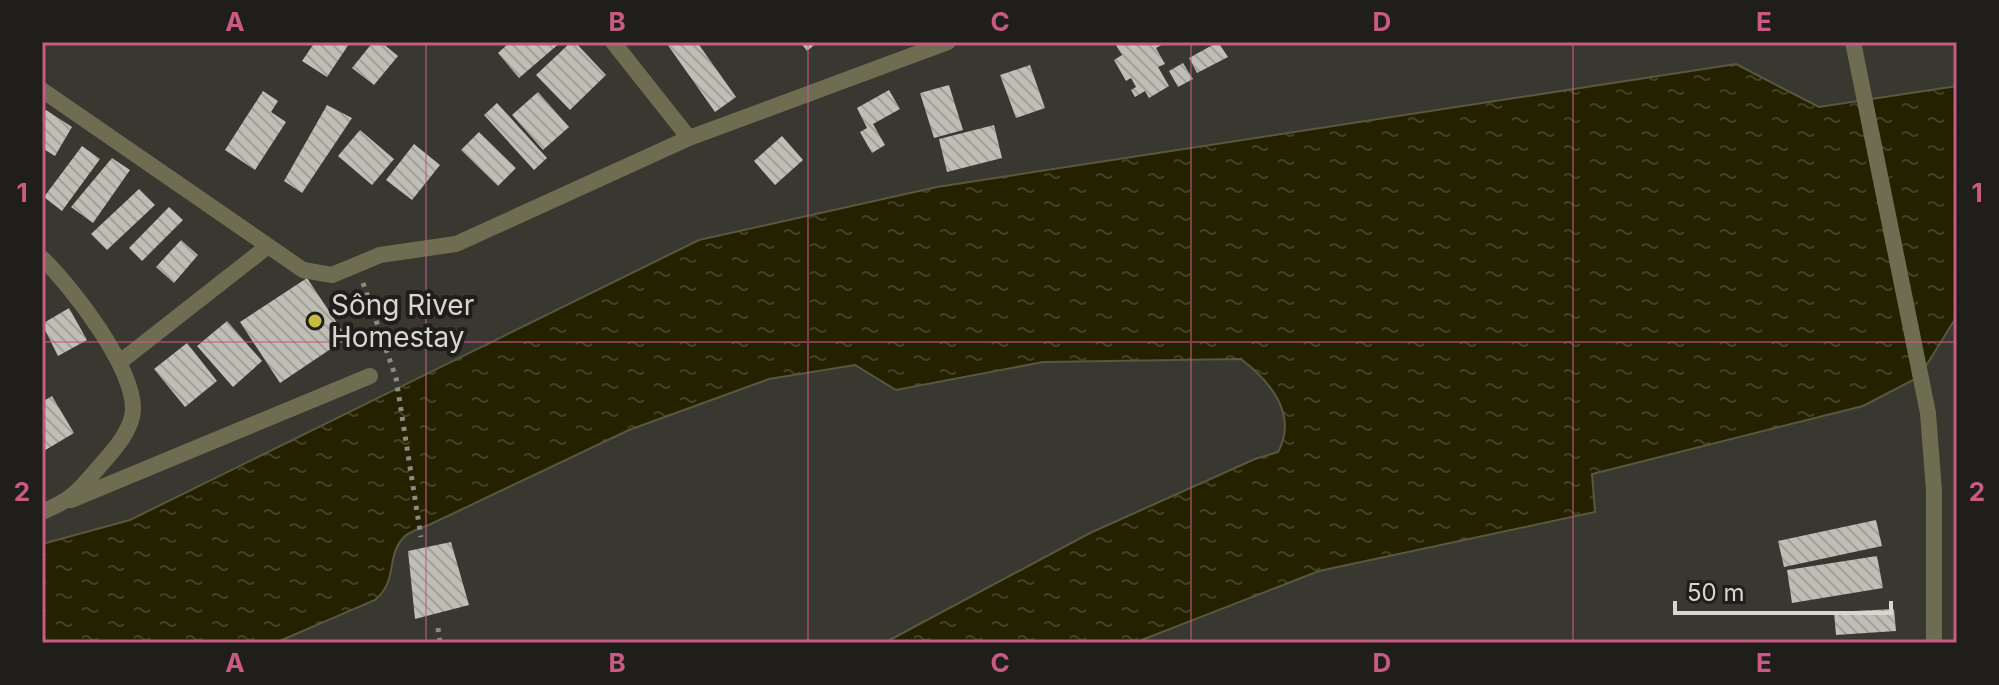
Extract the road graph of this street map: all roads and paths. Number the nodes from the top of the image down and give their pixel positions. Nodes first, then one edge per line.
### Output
1 (613, 42) edge
2 (948, 42) edge
3 (1853, 42) edge
4 (42, 90) edge
5 (689, 138) junction
6 (268, 246) junction
7 (42, 258) edge
8 (355, 263) junction
9 (120, 362) junction
10 (370, 376) dead end
11 (71, 500) junction
12 (42, 512) edge
13 (421, 537) dead end
14 (438, 628) dead end
15 (440, 643) edge
16 (1934, 643) edge

1 - 5 street
2 - 5 street
3 - 16 street
4 - 6 street
5 - 8 street
6 - 8 street
6 - 9 street
7 - 9 street
8 - 13 path
9 - 11 street
10 - 11 street
11 - 12 street
14 - 15 path

